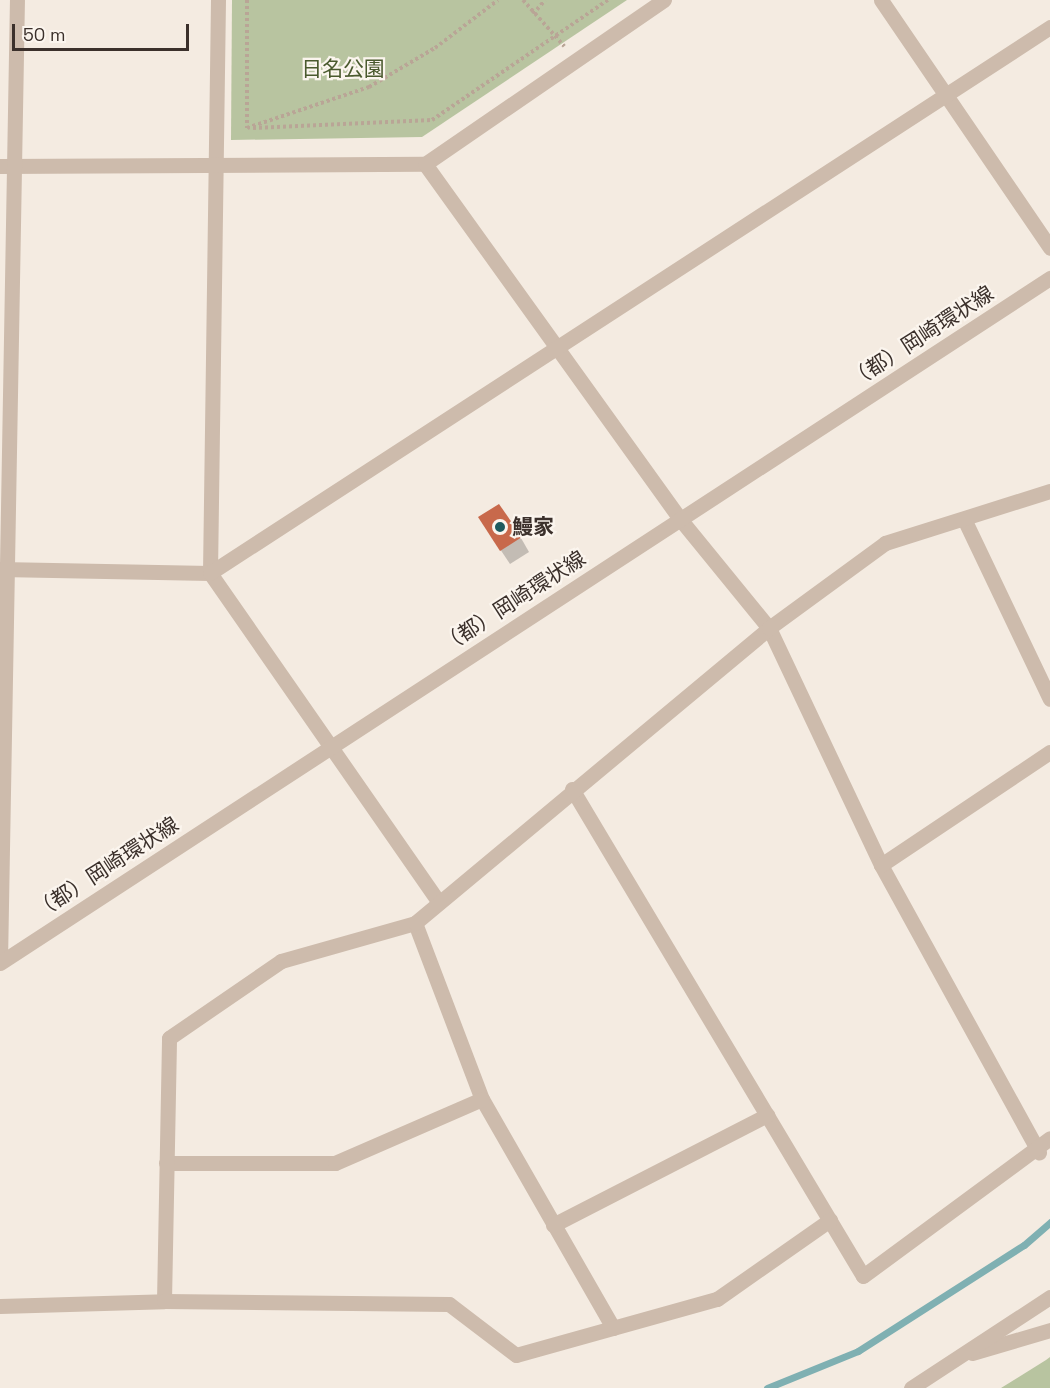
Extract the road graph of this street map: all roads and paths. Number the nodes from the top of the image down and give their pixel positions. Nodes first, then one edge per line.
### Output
1 (16, 0) edge
2 (218, 0) edge
3 (247, 0) edge
4 (498, 0) edge
5 (523, 0) edge
6 (545, 0) edge
7 (608, 0) edge
8 (664, 0) edge
9 (881, 0) edge
10 (533, 15) dead end
11 (1050, 27) edge
12 (576, 59) junction
13 (946, 95) junction
14 (247, 128) junction
15 (425, 164) junction
16 (216, 165) junction
17 (7, 166) edge
18 (1050, 248) edge
19 (1050, 278) edge
20 (556, 347) junction
21 (1050, 491) edge
22 (680, 519) junction
23 (965, 521) junction
24 (4, 569) edge
25 (210, 573) junction
26 (770, 628) junction
27 (1050, 699) edge
28 (330, 746) junction
29 (1050, 752) edge
30 (572, 789) junction
31 (881, 865) junction
32 (439, 902) junction
33 (415, 923) junction
34 (0, 962) edge
35 (0, 975) edge
36 (482, 1100) junction
37 (766, 1115) junction
38 (1050, 1138) edge
39 (1039, 1152) junction
40 (166, 1163) junction
41 (830, 1220) junction
42 (554, 1225) junction
43 (1050, 1297) edge
44 (164, 1301) junction
45 (0, 1306) edge
46 (613, 1328) junction
47 (1050, 1330) edge
48 (957, 1358) junction
49 (911, 1388) edge

1 - 17 street
2 - 16 street
3 - 14 path
4 - 14 path
5 - 12 path
6 - 10 path
7 - 14 path
8 - 12 street
9 - 13 street
11 - 13 street
12 - 15 street
13 - 18 street
13 - 20 street
15 - 16 street
15 - 20 street
16 - 17 street
16 - 25 street
17 - 24 street
19 - 22 street, （都）岡崎環状線
20 - 22 street
20 - 25 street
21 - 23 street
22 - 26 street
22 - 28 street, （都）岡崎環状線
23 - 26 street
23 - 27 street
24 - 25 street
24 - 34 street
25 - 28 street
26 - 30 street
26 - 31 street
28 - 32 street
28 - 34 street, （都）岡崎環状線
29 - 31 street
30 - 32 street
30 - 37 street
31 - 39 street
32 - 33 street
33 - 36 street
33 - 40 street
34 - 35 street
36 - 40 street
36 - 42 street
37 - 41 street
37 - 42 street
38 - 39 street
39 - 41 street
40 - 44 street
41 - 46 street
42 - 46 street
43 - 48 street
44 - 45 street
44 - 46 street
47 - 48 street
48 - 49 street

